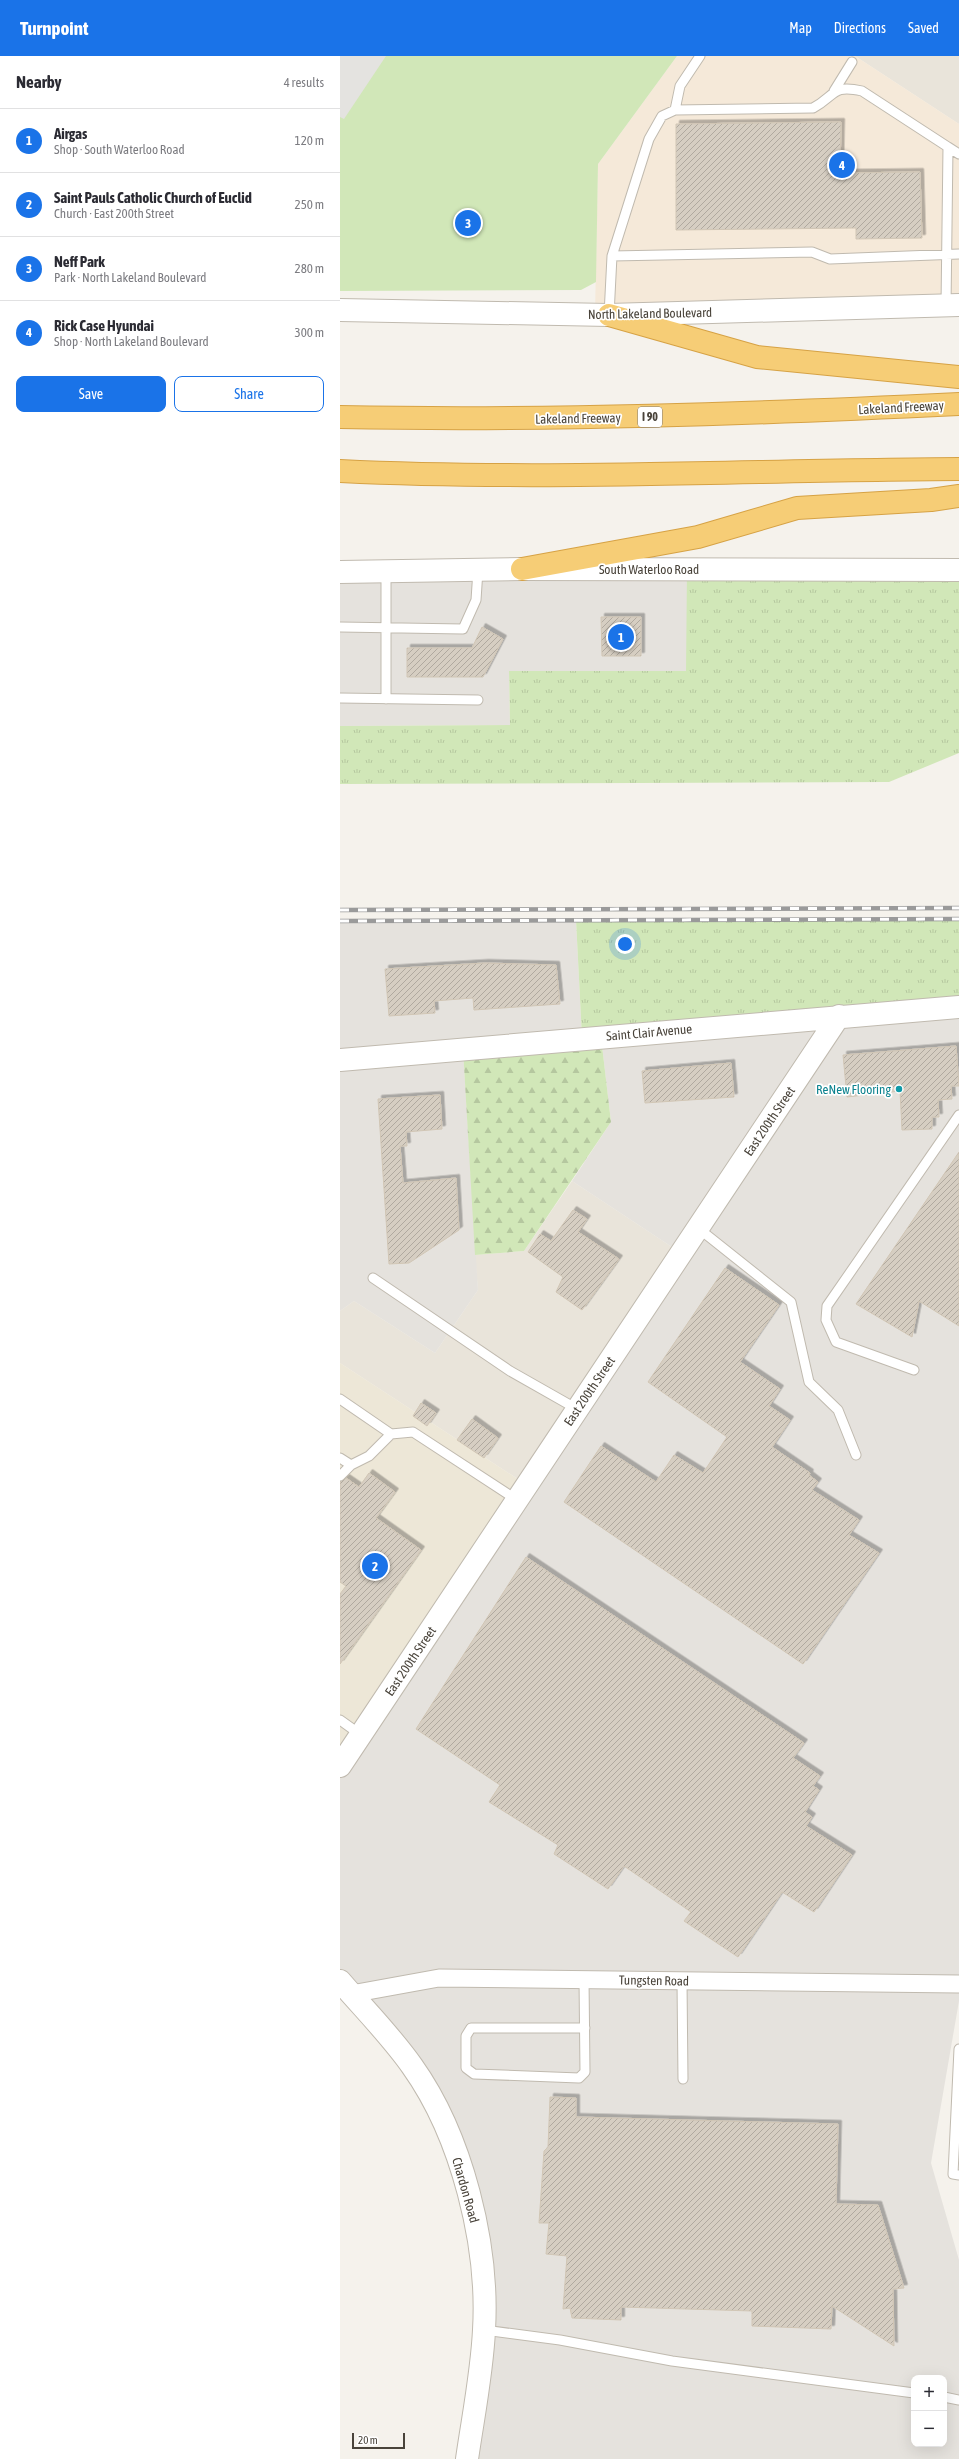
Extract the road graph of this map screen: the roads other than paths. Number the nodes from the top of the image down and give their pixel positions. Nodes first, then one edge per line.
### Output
1 (700, 56) edge
2 (852, 62) dead end
3 (834, 91) junction
4 (675, 110) junction
5 (948, 147) junction
6 (959, 154) edge
7 (959, 254) edge
8 (947, 255) junction
9 (612, 256) junction
10 (953, 305) edge
11 (340, 310) edge
12 (609, 315) junction
13 (959, 377) edge
14 (959, 404) edge
15 (340, 417) edge
16 (959, 469) edge
17 (340, 471) edge
18 (959, 496) edge
19 (522, 569) junction
20 (478, 570) junction
21 (959, 570) edge
22 (386, 571) junction
23 (340, 572) edge
24 (340, 627) edge
25 (386, 628) junction
26 (340, 698) edge
27 (386, 699) junction
28 (478, 700) dead end
29 (959, 1007) edge
30 (839, 1016) junction
31 (340, 1060) edge
32 (959, 1115) edge
33 (698, 1228) junction
34 (373, 1278) dead end
35 (914, 1370) dead end
36 (340, 1398) edge
37 (577, 1409) junction
38 (391, 1434) junction
39 (856, 1454) dead end
40 (340, 1458) edge
41 (350, 1465) junction
42 (340, 1476) edge
43 (517, 1500) junction
44 (340, 1720) edge
45 (361, 1734) junction
46 (340, 1766) edge
47 (584, 1980) junction
48 (682, 1980) junction
49 (959, 1984) edge
50 (346, 1988) edge
51 (585, 2028) junction
52 (959, 2049) edge
53 (682, 2079) dead end
54 (959, 2175) edge
55 (484, 2330) junction
56 (911, 2393) edge
57 (947, 2398) edge
58 (959, 2400) edge
59 (467, 2459) edge

1 - 4 lane
2 - 3 lane
3 - 4 lane
3 - 5 lane
4 - 9 lane
5 - 6 lane
5 - 8 lane
7 - 8 lane
8 - 9 lane
8 - 10 lane
9 - 12 lane
10 - 12 street, North Lakeland Boulevard
11 - 12 street, North Lakeland Boulevard
12 - 13 highway
14 - 15 highway, Lakeland Freeway / I 90
16 - 17 highway
18 - 19 highway
19 - 20 street, South Waterloo Road
19 - 21 street, South Waterloo Road
20 - 22 street, South Waterloo Road
20 - 25 lane
22 - 23 street, South Waterloo Road
22 - 25 lane
24 - 25 lane
25 - 27 lane
26 - 27 lane
27 - 28 lane
29 - 30 street, Saint Clair Avenue
30 - 31 street, Saint Clair Avenue
30 - 33 street, East 200th Street
32 - 35 lane
33 - 37 street, East 200th Street
33 - 39 lane
34 - 37 lane
36 - 38 lane
37 - 43 street, East 200th Street
38 - 41 lane
38 - 43 lane
40 - 41 lane
41 - 42 lane
43 - 45 street, East 200th Street
44 - 45 lane
45 - 46 street, East 200th Street
47 - 48 street, Tungsten Road
47 - 50 street, Tungsten Road
47 - 51 lane
48 - 49 street, Tungsten Road
48 - 53 lane
50 - 55 street, Chardon Road
51 - 51 lane
52 - 54 lane
55 - 56 lane
55 - 59 street, Chardon Road
57 - 58 lane

